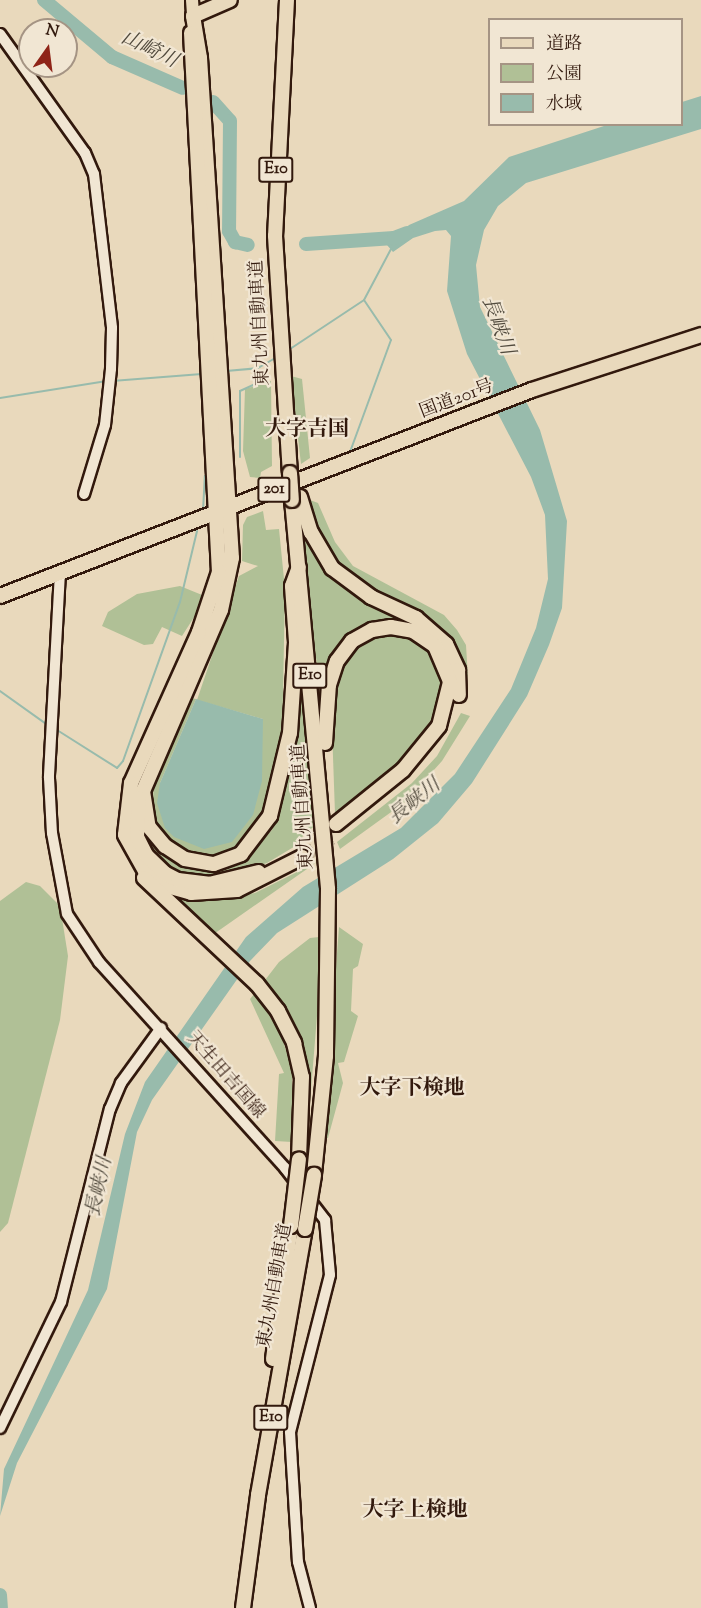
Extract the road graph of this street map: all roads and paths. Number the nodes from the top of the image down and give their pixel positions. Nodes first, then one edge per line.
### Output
1 (192, 0) edge
2 (230, 0) edge
3 (287, 5) edge
4 (193, 16) junction
5 (0, 34) edge
6 (701, 335) edge
7 (84, 494) dead end
8 (296, 499) junction
9 (224, 509) junction
10 (299, 567) junction
11 (60, 572) junction
12 (0, 596) edge
13 (148, 773) junction
14 (324, 810) junction
15 (128, 847) junction
16 (161, 1028) junction
17 (298, 1227) junction
18 (0, 1428) edge
19 (243, 1608) edge
20 (310, 1608) edge

1 - 4 main road
2 - 4 highway
3 - 8 highway, 東九州自動車道 / E10, bridge
4 - 9 highway
5 - 7 main road
6 - 9 highway, 国道201号 / 201
8 - 10 highway, 東九州自動車道 / E10
8 - 14 highway
9 - 11 highway, 国道201号 / 201
9 - 13 highway
9 - 15 highway
10 - 13 highway
10 - 14 highway, 東九州自動車道 / E10
11 - 12 highway, 国道201号 / 201
11 - 16 main road, 天生田吉国線
13 - 15 highway
14 - 17 highway, 東九州自動車道 / E10, bridge
15 - 17 highway, bridge
16 - 18 main road
16 - 20 main road, 天生田吉国線
17 - 19 highway, 東九州自動車道 / E10

